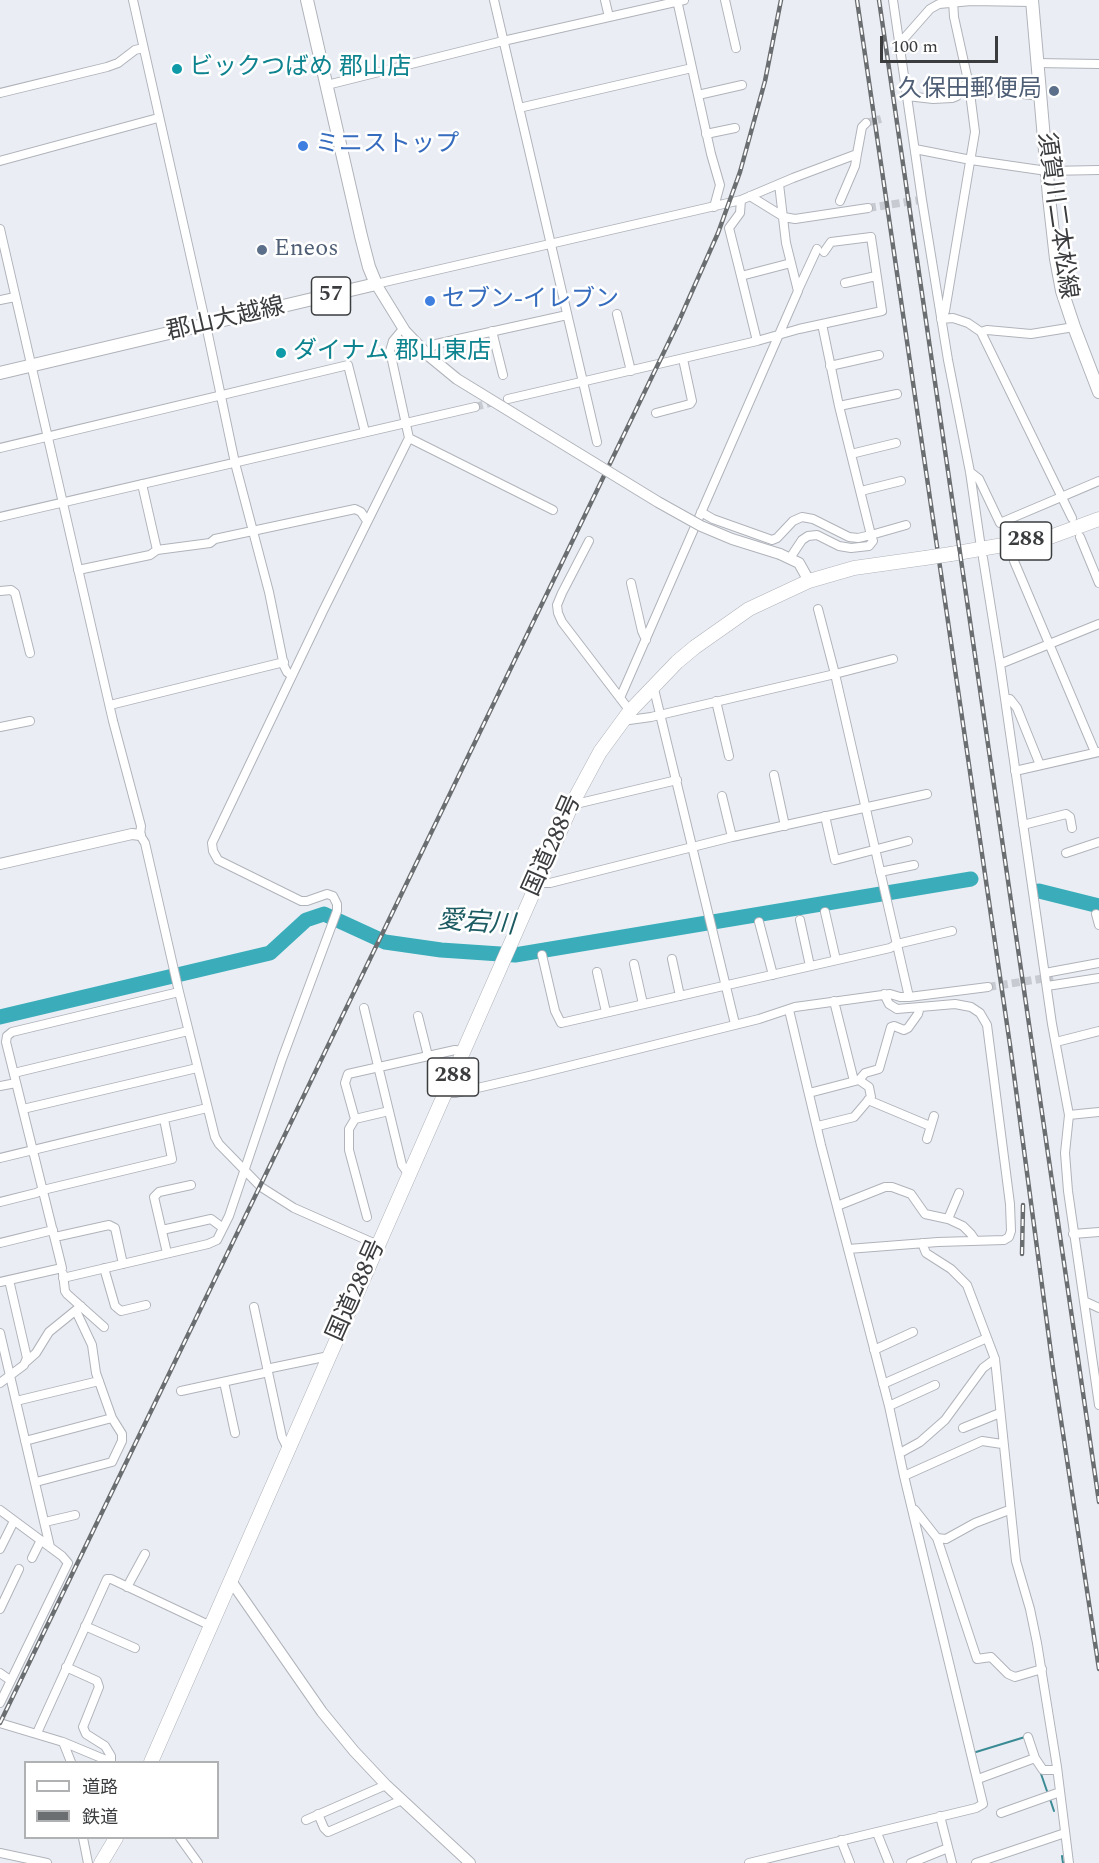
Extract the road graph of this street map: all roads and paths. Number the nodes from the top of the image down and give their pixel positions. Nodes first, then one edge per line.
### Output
1 (133, 0) edge
2 (307, 0) edge
3 (494, 0) edge
4 (605, 0) edge
5 (725, 0) edge
6 (893, 0) edge
7 (680, 1) edge
8 (954, 1) edge
9 (1032, 1) edge
10 (609, 17) junction
11 (503, 41) junction
12 (900, 43) junction
13 (143, 48) junction
14 (736, 48) dead end
15 (1036, 63) junction
16 (1099, 64) edge
17 (692, 68) junction
18 (327, 85) junction
19 (742, 85) dead end
20 (969, 85) junction
21 (0, 93) edge
22 (698, 95) junction
23 (907, 96) junction
24 (1040, 96) junction
25 (519, 108) junction
26 (158, 118) junction
27 (866, 123) dead end
28 (735, 128) dead end
29 (706, 134) junction
30 (915, 149) junction
31 (857, 154) junction
32 (971, 160) junction
33 (0, 161) edge
34 (1099, 170) edge
35 (1047, 171) junction
36 (779, 184) junction
37 (750, 196) junction
38 (741, 200) junction
39 (840, 201) dead end
40 (714, 207) junction
41 (868, 208) tunnel mouth
42 (784, 217) junction
43 (0, 229) edge
44 (550, 245) junction
45 (791, 263) junction
46 (741, 276) junction
47 (876, 276) junction
48 (845, 283) dead end
49 (376, 284) junction
50 (798, 291) junction
51 (15, 297) junction
52 (0, 300) edge
53 (617, 314) dead end
54 (567, 315) junction
55 (941, 319) junction
56 (822, 324) junction
57 (206, 325) junction
58 (1074, 327) junction
59 (404, 330) junction
60 (492, 331) junction
61 (981, 332) junction
62 (778, 334) junction
63 (757, 341) junction
64 (433, 346) dead end
65 (879, 355) dead end
66 (683, 359) junction
67 (31, 366) junction
68 (830, 366) junction
69 (1094, 370) edge
70 (631, 371) junction
71 (0, 373) edge
72 (503, 375) dead end
73 (583, 382) junction
74 (1099, 392) edge
75 (897, 394) dead end
76 (221, 396) junction
77 (508, 399) tunnel mouth
78 (839, 406) junction
79 (475, 407) tunnel mouth
80 (656, 413) dead end
81 (405, 423) junction
82 (365, 432) junction
83 (47, 436) junction
84 (409, 438) junction
85 (597, 442) dead end
86 (896, 443) dead end
87 (0, 448) edge
88 (852, 454) junction
89 (235, 463) junction
90 (970, 472) junction
91 (901, 481) dead end
92 (1099, 481) edge
93 (142, 484) junction
94 (861, 491) junction
95 (1062, 496) junction
96 (62, 502) junction
97 (553, 510) dead end
98 (701, 512) junction
99 (0, 518) edge
100 (1072, 519) dead end
101 (1099, 519) edge
102 (367, 521) junction
103 (906, 525) dead end
104 (253, 531) junction
105 (872, 535) junction
106 (1080, 537) dead end
107 (590, 541) dead end
108 (980, 541) dead end
109 (157, 550) junction
110 (785, 556) junction
111 (983, 558) dead end
112 (1014, 561) dead end
113 (78, 570) junction
114 (809, 581) junction
115 (631, 583) dead end
116 (1099, 583) edge
117 (0, 591) edge
118 (818, 609) dead end
119 (1099, 624) edge
120 (646, 640) junction
121 (1049, 645) junction
122 (30, 653) dead end
123 (893, 659) dead end
124 (284, 662) junction
125 (1000, 664) junction
126 (834, 674) junction
127 (292, 676) junction
128 (653, 685) junction
129 (620, 698) junction
130 (1005, 699) junction
131 (716, 701) junction
132 (110, 705) junction
133 (662, 714) junction
134 (626, 716) junction
135 (30, 721) dead end
136 (0, 727) edge
137 (1098, 753) edge
138 (729, 756) dead end
139 (1040, 765) junction
140 (1015, 771) junction
141 (774, 775) dead end
142 (677, 780) junction
143 (927, 794) dead end
144 (722, 795) dead end
145 (573, 802) junction
146 (866, 807) junction
147 (825, 816) junction
148 (1023, 825) junction
149 (785, 826) junction
150 (1072, 828) dead end
151 (140, 835) junction
152 (732, 837) junction
153 (908, 841) dead end
154 (1099, 842) edge
155 (692, 847) junction
156 (875, 849) junction
157 (1066, 854) dead end
158 (0, 864) edge
159 (915, 865) dead end
160 (880, 872) junction
161 (538, 883) junction
162 (825, 912) dead end
163 (1096, 914) dead end
164 (800, 920) dead end
165 (759, 922) dead end
166 (1099, 925) edge
167 (952, 931) dead end
168 (897, 944) junction
169 (542, 955) dead end
170 (672, 959) dead end
171 (836, 960) junction
172 (1099, 963) edge
173 (634, 964) dead end
174 (810, 966) junction
175 (1099, 969) edge
176 (597, 972) dead end
177 (773, 975) junction
178 (1049, 975) junction
179 (1099, 978) edge
180 (725, 985) junction
181 (1047, 986) junction
182 (988, 987) tunnel mouth
183 (178, 992) junction
184 (884, 994) junction
185 (680, 996) junction
186 (909, 997) junction
187 (834, 1001) junction
188 (643, 1004) junction
189 (920, 1007) junction
190 (364, 1008) dead end
191 (789, 1010) junction
192 (606, 1012) junction
193 (418, 1016) dead end
194 (735, 1024) junction
195 (188, 1031) junction
196 (1099, 1031) edge
197 (1056, 1042) junction
198 (464, 1051) junction
199 (428, 1056) junction
200 (378, 1067) junction
201 (197, 1068) junction
202 (14, 1073) junction
203 (856, 1080) junction
204 (16, 1083) junction
205 (0, 1086) edge
206 (446, 1093) junction
207 (809, 1093) junction
208 (868, 1100) junction
209 (207, 1108) junction
210 (23, 1109) junction
211 (389, 1111) junction
212 (1099, 1112) edge
213 (1069, 1115) junction
214 (934, 1116) dead end
215 (164, 1119) junction
216 (355, 1119) junction
217 (818, 1126) junction
218 (930, 1126) junction
219 (927, 1139) dead end
220 (33, 1149) junction
221 (0, 1158) edge
222 (244, 1171) junction
223 (409, 1175) junction
224 (191, 1185) dead end
225 (43, 1190) junction
226 (959, 1193) dead end
227 (0, 1202) edge
228 (837, 1206) junction
229 (367, 1217) dead end
230 (948, 1220) junction
231 (223, 1228) junction
232 (162, 1230) junction
233 (1099, 1232) edge
234 (54, 1234) junction
235 (1073, 1234) junction
236 (975, 1240) junction
237 (0, 1243) edge
238 (922, 1243) junction
239 (378, 1245) junction
240 (848, 1249) junction
241 (167, 1253) junction
242 (123, 1264) junction
243 (62, 1268) junction
244 (104, 1268) junction
245 (63, 1278) junction
246 (4, 1281) edge
247 (1084, 1301) junction
248 (146, 1305) dead end
249 (254, 1307) dead end
250 (78, 1308) junction
251 (1099, 1308) edge
252 (104, 1327) dead end
253 (913, 1332) dead end
254 (0, 1333) edge
255 (987, 1338) junction
256 (874, 1350) junction
257 (329, 1356) junction
258 (995, 1359) junction
259 (27, 1361) junction
260 (268, 1371) junction
261 (9, 1376) junction
262 (99, 1381) junction
263 (224, 1382) junction
264 (0, 1383) edge
265 (883, 1384) junction
266 (934, 1385) dead end
267 (181, 1391) dead end
268 (16, 1401) junction
269 (1099, 1405) edge
270 (889, 1406) junction
271 (1000, 1413) junction
272 (112, 1418) junction
273 (963, 1428) dead end
274 (236, 1433) dead end
275 (26, 1441) junction
276 (1002, 1444) junction
277 (288, 1449) junction
278 (900, 1453) junction
279 (904, 1476) junction
280 (36, 1482) junction
281 (912, 1508) junction
282 (0, 1510) edge
283 (1009, 1510) junction
284 (75, 1515) dead end
285 (14, 1521) junction
286 (45, 1522) junction
287 (937, 1538) junction
288 (41, 1540) junction
289 (50, 1547) junction
290 (0, 1549) edge
291 (145, 1554) dead end
292 (32, 1558) dead end
293 (19, 1569) dead end
294 (231, 1581) junction
295 (127, 1587) junction
296 (0, 1609) edge
297 (85, 1626) junction
298 (211, 1626) junction
299 (135, 1648) dead end
300 (66, 1667) junction
301 (1042, 1669) junction
302 (0, 1673) edge
303 (10, 1680) junction
304 (0, 1702) edge
305 (0, 1723) edge
306 (37, 1733) junction
307 (1028, 1737) dead end
308 (63, 1742) junction
309 (1035, 1758) junction
310 (71, 1761) edge
311 (109, 1761) edge
312 (111, 1761) edge
313 (151, 1761) edge
314 (1057, 1770) junction
315 (978, 1779) junction
316 (386, 1785) junction
317 (1060, 1792) junction
318 (402, 1800) junction
319 (1001, 1813) dead end
320 (318, 1814) junction
321 (940, 1816) junction
322 (306, 1820) dead end
323 (877, 1833) junction
324 (1065, 1833) junction
325 (83, 1839) edge
326 (115, 1839) edge
327 (181, 1839) edge
328 (841, 1840) junction
329 (948, 1848) junction
330 (0, 1853) edge
331 (47, 1863) edge
332 (88, 1863) edge
333 (100, 1863) edge
334 (198, 1863) edge
335 (470, 1863) edge
336 (749, 1863) edge
337 (850, 1863) edge
338 (889, 1863) edge
339 (911, 1863) edge
340 (952, 1863) edge
341 (976, 1863) edge
342 (1069, 1863) edge

1 - 13 street
2 - 18 main road, 57
3 - 11 street
4 - 10 street
5 - 14 street
6 - 12 street
7 - 10 street
7 - 17 street
8 - 9 street
8 - 12 street
8 - 20 street
9 - 15 main road, 須賀川二本松線
10 - 11 street
11 - 18 street
11 - 25 street
12 - 23 street
13 - 21 street
13 - 26 street
15 - 16 street
15 - 24 main road, 須賀川二本松線
17 - 22 street
17 - 25 street
18 - 49 main road, 57
19 - 22 street
20 - 23 street
20 - 24 street
20 - 32 street
22 - 29 street
23 - 30 street
24 - 35 main road, 須賀川二本松線
25 - 44 street
26 - 33 street
26 - 57 street
27 - 31 street
28 - 29 street
29 - 40 street
30 - 32 street
30 - 55 street
31 - 36 street
31 - 39 street
32 - 35 street
32 - 55 street
34 - 35 street
35 - 58 main road, 須賀川二本松線
36 - 37 street
36 - 42 street
37 - 38 street
37 - 42 street
38 - 40 street
38 - 46 street
40 - 44 street
41 - 42 street
42 - 45 street
43 - 51 street
44 - 49 street
44 - 54 street
45 - 46 street
45 - 50 street
46 - 63 street
47 - 48 street
47 - 50 street
47 - 56 street
49 - 57 main road, 郡山大越線 / 57
49 - 59 street
50 - 62 street
51 - 52 street
51 - 67 street
53 - 70 street
54 - 60 street
54 - 73 street
55 - 61 street
55 - 90 street
56 - 62 street
56 - 68 street
57 - 67 main road, 郡山大越線 / 57
57 - 76 street
58 - 61 street
58 - 69 main road, 須賀川二本松線
59 - 81 street
59 - 110 street, bridge
60 - 64 street
60 - 72 street
61 - 95 street
62 - 63 street
62 - 98 street
63 - 66 street
65 - 68 street
66 - 70 street
66 - 80 street
67 - 71 main road, 郡山大越線 / 57
67 - 83 street
68 - 78 street
69 - 74 main road, 須賀川二本松線
70 - 73 street
73 - 77 street
73 - 85 street
75 - 78 street
76 - 82 street
76 - 83 street
76 - 89 street
78 - 88 street
79 - 81 street
81 - 82 street
81 - 84 street
82 - 89 street
83 - 87 street
83 - 96 street
84 - 97 street
84 - 102 street
86 - 88 street
88 - 94 street
89 - 93 street
89 - 104 street
90 - 95 street
90 - 108 street
91 - 94 street
92 - 95 street
93 - 96 street
93 - 109 street
94 - 105 street
95 - 100 street
96 - 99 street
96 - 113 street
98 - 105 street
98 - 120 street
101 - 114 highway, 国道288号 / 288, bridge
102 - 104 street
102 - 127 street
103 - 105 street
104 - 109 street
104 - 124 street
105 - 110 street
106 - 116 street
107 - 129 street
109 - 113 street
110 - 114 street
111 - 125 street
112 - 121 street
113 - 132 street
114 - 128 highway, 国道288号 / 288
115 - 120 street
117 - 122 street
118 - 126 street
119 - 121 street
120 - 129 street
121 - 125 street
121 - 137 street
123 - 126 street
124 - 127 street
124 - 132 street
125 - 130 street
126 - 131 street
126 - 146 street
127 - 222 street
128 - 133 street
128 - 134 highway, 国道288号 / 288
129 - 134 street
130 - 139 street
130 - 140 street
131 - 133 street
131 - 138 street
132 - 151 street
133 - 134 street
133 - 142 street
134 - 145 highway, 国道288号 / 288
135 - 136 street
137 - 139 street
139 - 140 street
140 - 148 street
141 - 149 street
142 - 145 street
142 - 155 street
143 - 146 street
144 - 152 street
145 - 161 highway, 国道288号 / 288
146 - 147 street
146 - 156 street
147 - 149 street
147 - 156 street
148 - 150 street
148 - 178 street
149 - 152 street
151 - 158 street
151 - 183 street
152 - 155 street
153 - 156 street
154 - 157 street
155 - 161 street
155 - 180 street
156 - 160 street
159 - 160 street
160 - 168 street
161 - 198 highway, 国道288号 / 288
162 - 171 street
163 - 166 street
164 - 174 street
165 - 177 street
167 - 168 street
168 - 171 street
168 - 186 street
169 - 192 street
170 - 185 street
171 - 174 street
172 - 178 street
173 - 188 street
174 - 177 street
175 - 178 street
176 - 192 street
177 - 180 street
178 - 181 street
179 - 181 street
180 - 185 street
180 - 194 street
181 - 197 street
182 - 186 street
183 - 195 street
183 - 202 street
184 - 186 street
184 - 187 street
184 - 189 street
185 - 188 street
187 - 191 street
187 - 203 street
188 - 192 street
189 - 203 street
189 - 236 street
190 - 200 street
191 - 194 street
191 - 207 street
193 - 199 street
194 - 206 street
195 - 201 street
195 - 202 street
196 - 197 street
197 - 213 street
198 - 199 street
198 - 206 highway, 国道288号 / 288
199 - 200 street
200 - 211 street
200 - 216 street
201 - 209 street
201 - 210 street
202 - 204 street
203 - 207 street
203 - 208 street
204 - 205 street
204 - 210 street
206 - 223 highway, 国道288号 / 288
207 - 217 street
208 - 217 street
208 - 218 street
209 - 215 street
209 - 222 street
210 - 220 street
211 - 216 street
211 - 223 street
212 - 213 street
213 - 235 street
214 - 218 street
215 - 220 street
215 - 225 street
216 - 229 street
217 - 228 street
218 - 219 street
220 - 221 street
220 - 225 street
222 - 231 street
222 - 239 street
223 - 239 highway, 国道288号 / 288
224 - 232 street
225 - 227 street
225 - 234 street
226 - 230 street
228 - 230 street
228 - 240 street
230 - 236 street
231 - 232 street
231 - 241 street
232 - 241 street
233 - 235 street
234 - 237 street
234 - 242 street
234 - 243 street
235 - 247 street
236 - 238 street
238 - 240 street
238 - 255 street
239 - 257 highway, 国道288号 / 288
240 - 256 street
241 - 242 street
242 - 244 street
243 - 245 street
243 - 246 street
244 - 245 street
244 - 248 street
245 - 250 street
246 - 259 street
247 - 251 street
247 - 269 street
249 - 260 street
250 - 252 street
250 - 259 street
250 - 262 street
253 - 256 street
254 - 261 street
255 - 258 street
255 - 265 street
256 - 265 street
257 - 260 street
257 - 277 highway, 国道288号 / 288
258 - 271 street
258 - 278 street
259 - 261 street
260 - 263 street
260 - 277 street
261 - 264 street
261 - 268 street
262 - 268 street
262 - 272 street
263 - 267 street
263 - 274 street
265 - 270 street
266 - 270 street
268 - 275 street
270 - 278 street
271 - 273 street
271 - 276 street
272 - 275 street
272 - 280 street
275 - 280 street
276 - 279 street
276 - 283 street
277 - 294 highway, 国道288号 / 288
278 - 279 street
279 - 281 street
280 - 286 street
281 - 287 street
281 - 315 street
282 - 285 street
283 - 287 street
283 - 301 street
284 - 286 street
285 - 288 street
285 - 290 street
286 - 289 street
287 - 301 street
288 - 289 street
288 - 292 street
289 - 303 street
291 - 295 street
293 - 296 street
294 - 298 highway, 国道288号 / 288
294 - 316 street
295 - 297 street
295 - 298 street
297 - 299 street
297 - 300 street
298 - 313 highway, 国道288号 / 288
300 - 306 street
300 - 312 street
301 - 314 street
302 - 303 street
303 - 304 street
305 - 306 street
306 - 308 street
307 - 309 street
308 - 310 street
308 - 311 street
309 - 314 street
309 - 315 street
314 - 317 street
315 - 321 street
316 - 318 street
316 - 320 street
317 - 319 street
317 - 324 street
318 - 320 street
318 - 335 street
320 - 322 street
321 - 323 street
321 - 329 street
323 - 328 street
323 - 338 street
324 - 341 street
324 - 342 street
325 - 332 street
326 - 333 highway
327 - 334 street
328 - 336 street
328 - 337 street
329 - 339 street
329 - 340 street
330 - 331 street

